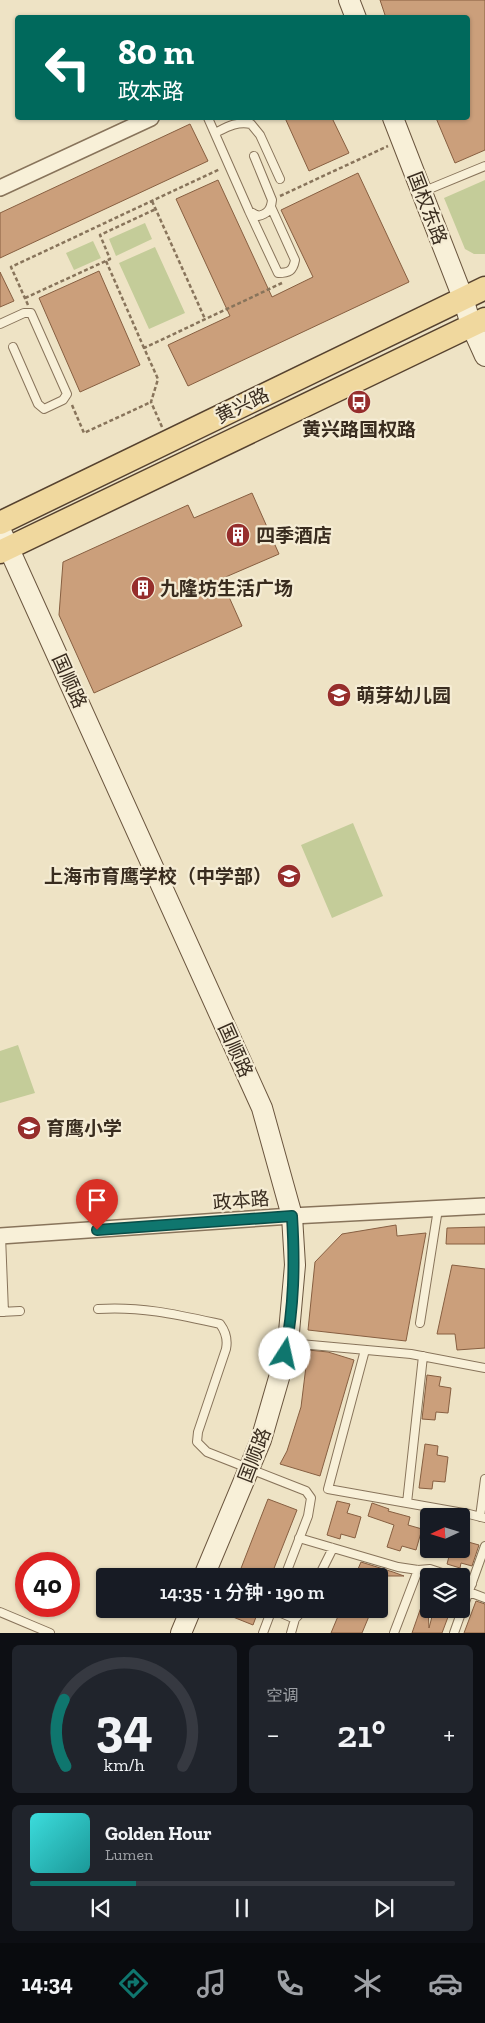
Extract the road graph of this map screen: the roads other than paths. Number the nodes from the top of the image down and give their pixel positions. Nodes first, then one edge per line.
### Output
1 (349, 0) edge
2 (355, 15) edge
3 (147, 120) edge
4 (209, 120) edge
5 (394, 120) edge
6 (215, 133) junction
7 (254, 156) dead end
8 (485, 166) edge
9 (280, 180) dead end
10 (0, 188) edge
11 (422, 192) junction
12 (272, 204) junction
13 (249, 211) junction
14 (485, 288) edge
15 (463, 298) junction
16 (478, 322) edge
17 (0, 324) edge
18 (13, 347) dead end
19 (485, 356) edge
20 (0, 523) edge
21 (3, 543) edge
22 (485, 1206) edge
23 (438, 1209) junction
24 (292, 1216) junction
25 (0, 1236) edge
26 (98, 1309) dead end
27 (20, 1311) dead end
28 (2, 1312) edge
29 (420, 1322) dead end
30 (287, 1343) junction
31 (365, 1350) junction
32 (424, 1356) junction
33 (485, 1368) edge
34 (250, 1468) junction
35 (485, 1479) edge
36 (407, 1503) junction
37 (483, 1518) edge
38 (299, 1538) junction
39 (485, 1546) edge
40 (333, 1548) junction
41 (207, 1568) edge
42 (288, 1568) edge
43 (324, 1568) edge
44 (418, 1570) joint
45 (472, 1584) joint
46 (470, 1589) edge
47 (470, 1592) edge
48 (485, 1598) edge
49 (0, 1612) edge
50 (187, 1618) edge
51 (269, 1618) edge
52 (459, 1618) edge
53 (295, 1619) edge
54 (50, 1633) edge
55 (181, 1633) edge
56 (263, 1633) edge
57 (291, 1633) edge
58 (394, 1633) edge
59 (454, 1633) edge

1 - 2 street
3 - 10 street
4 - 6 lane
5 - 11 street, 国权东路
6 - 9 lane
6 - 13 lane
7 - 12 lane
8 - 11 lane
11 - 15 street, 国权东路
12 - 13 lane
12 - 13 lane
14 - 15 main road, 黄兴路
15 - 16 street, 国权东路
15 - 20 main road, 黄兴路
16 - 19 street, 国权东路
16 - 21 main road, 黄兴路
17 - 18 lane
21 - 24 street, 国顺路
22 - 23 street, 政本路
23 - 24 street, 政本路
23 - 29 lane
24 - 25 street, 政本路
24 - 30 street, 国顺路
25 - 28 lane
26 - 34 lane
27 - 28 lane
30 - 31 lane
30 - 34 street, 国顺路
31 - 32 lane
31 - 36 lane
32 - 33 lane
32 - 36 lane
34 - 38 lane
34 - 41 street, 国顺路
35 - 37 lane
36 - 37 lane
38 - 40 lane
38 - 42 lane
39 - 45 lane
40 - 43 lane
40 - 44 lane
44 - 58 lane
45 - 46 lane
47 - 48 lane
49 - 54 lane
50 - 55 street
51 - 56 lane
52 - 59 lane
53 - 57 lane

